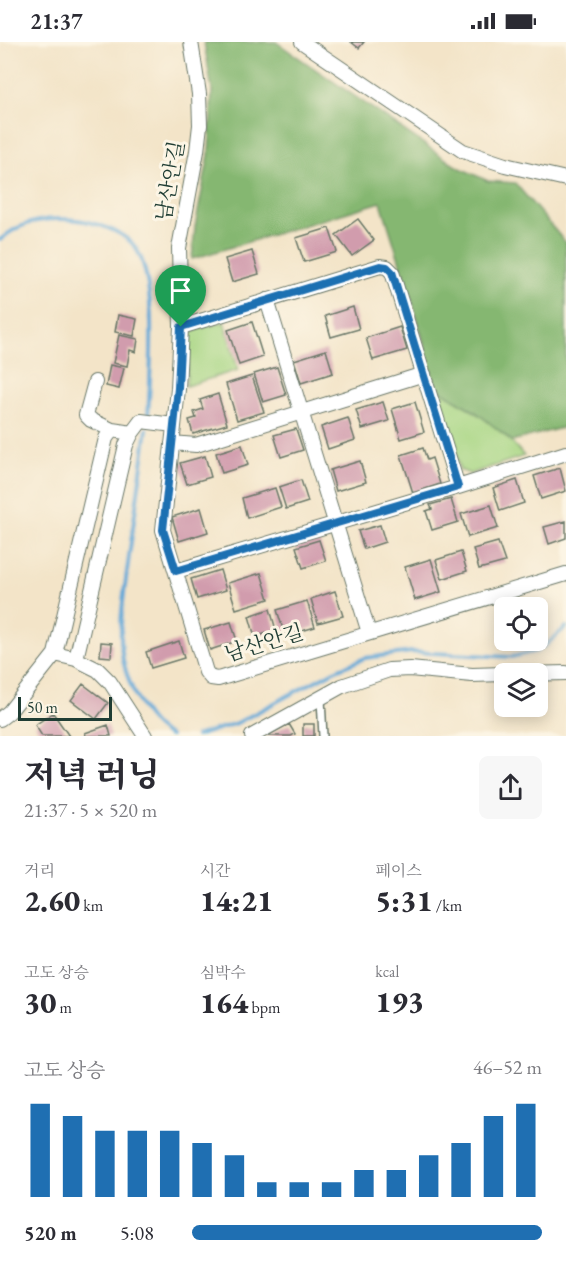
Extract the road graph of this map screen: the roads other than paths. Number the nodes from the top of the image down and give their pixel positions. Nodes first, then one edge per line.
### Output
1 (191, 42) edge
2 (302, 42) edge
3 (321, 47) edge
4 (566, 179) edge
5 (267, 300) junction
6 (181, 327) junction
7 (424, 375) junction
8 (95, 382) dead end
9 (301, 411) junction
10 (174, 424) junction
11 (112, 430) junction
12 (132, 433) junction
13 (172, 443) junction
14 (566, 453) edge
15 (458, 487) junction
16 (335, 523) junction
17 (176, 571) junction
18 (566, 574) edge
19 (369, 633) junction
20 (55, 654) junction
21 (75, 659) junction
22 (548, 673) edge
23 (566, 673) edge
24 (494, 674) edge
25 (321, 699) junction
26 (0, 719) edge
27 (145, 736) edge
28 (252, 736) edge
29 (323, 736) edge

1 - 6 street, 남산안길
2 - 3 street
3 - 4 street
5 - 6 street
5 - 7 street
5 - 9 street
6 - 10 street, 남산안길
7 - 9 street
7 - 15 street
8 - 11 street
9 - 13 street
9 - 16 street
10 - 12 street
10 - 13 street, 남산안길
11 - 12 street
11 - 20 street
12 - 21 street
13 - 17 street, 남산안길
14 - 15 street
15 - 16 street
16 - 17 street
16 - 19 street
17 - 19 street, 남산안길
18 - 19 street, 남산안길
20 - 21 street
20 - 26 street
21 - 27 street
22 - 23 street
24 - 25 street
25 - 28 street
25 - 29 lane

